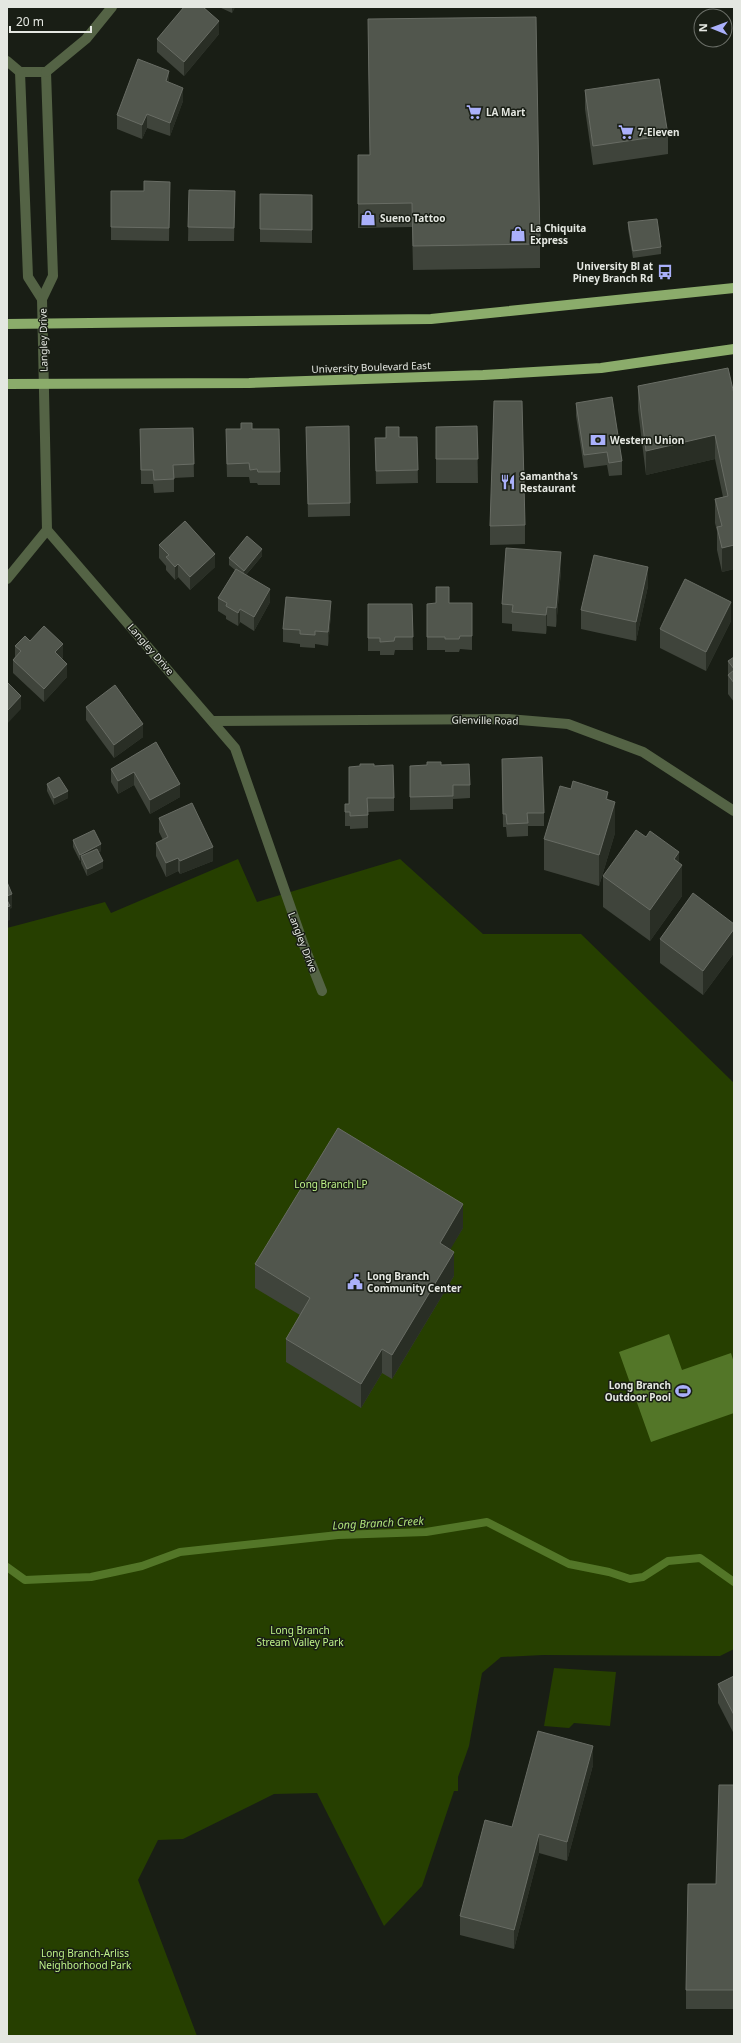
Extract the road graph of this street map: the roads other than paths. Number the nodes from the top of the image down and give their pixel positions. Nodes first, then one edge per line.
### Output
1 (112, 7) edge
2 (7, 61) edge
3 (20, 72) junction
4 (46, 72) junction
5 (734, 288) edge
6 (42, 299) junction
7 (43, 322) junction
8 (7, 324) edge
9 (734, 349) edge
10 (44, 383) junction
11 (7, 384) edge
12 (47, 530) junction
13 (7, 579) edge
14 (214, 721) junction
15 (734, 811) edge
16 (322, 991) dead end

1 - 4 street
2 - 3 street
3 - 4 street
3 - 6 street, Langley Drive
4 - 6 street, Langley Drive
5 - 7 main road
6 - 7 street, Langley Drive
7 - 8 main road
7 - 10 street, Langley Drive
9 - 10 main road, University Boulevard East
10 - 11 main road, University Boulevard East
10 - 12 street, Langley Drive
12 - 13 street
12 - 14 street, Langley Drive
14 - 15 street, Glenville Road
14 - 16 street, Langley Drive

